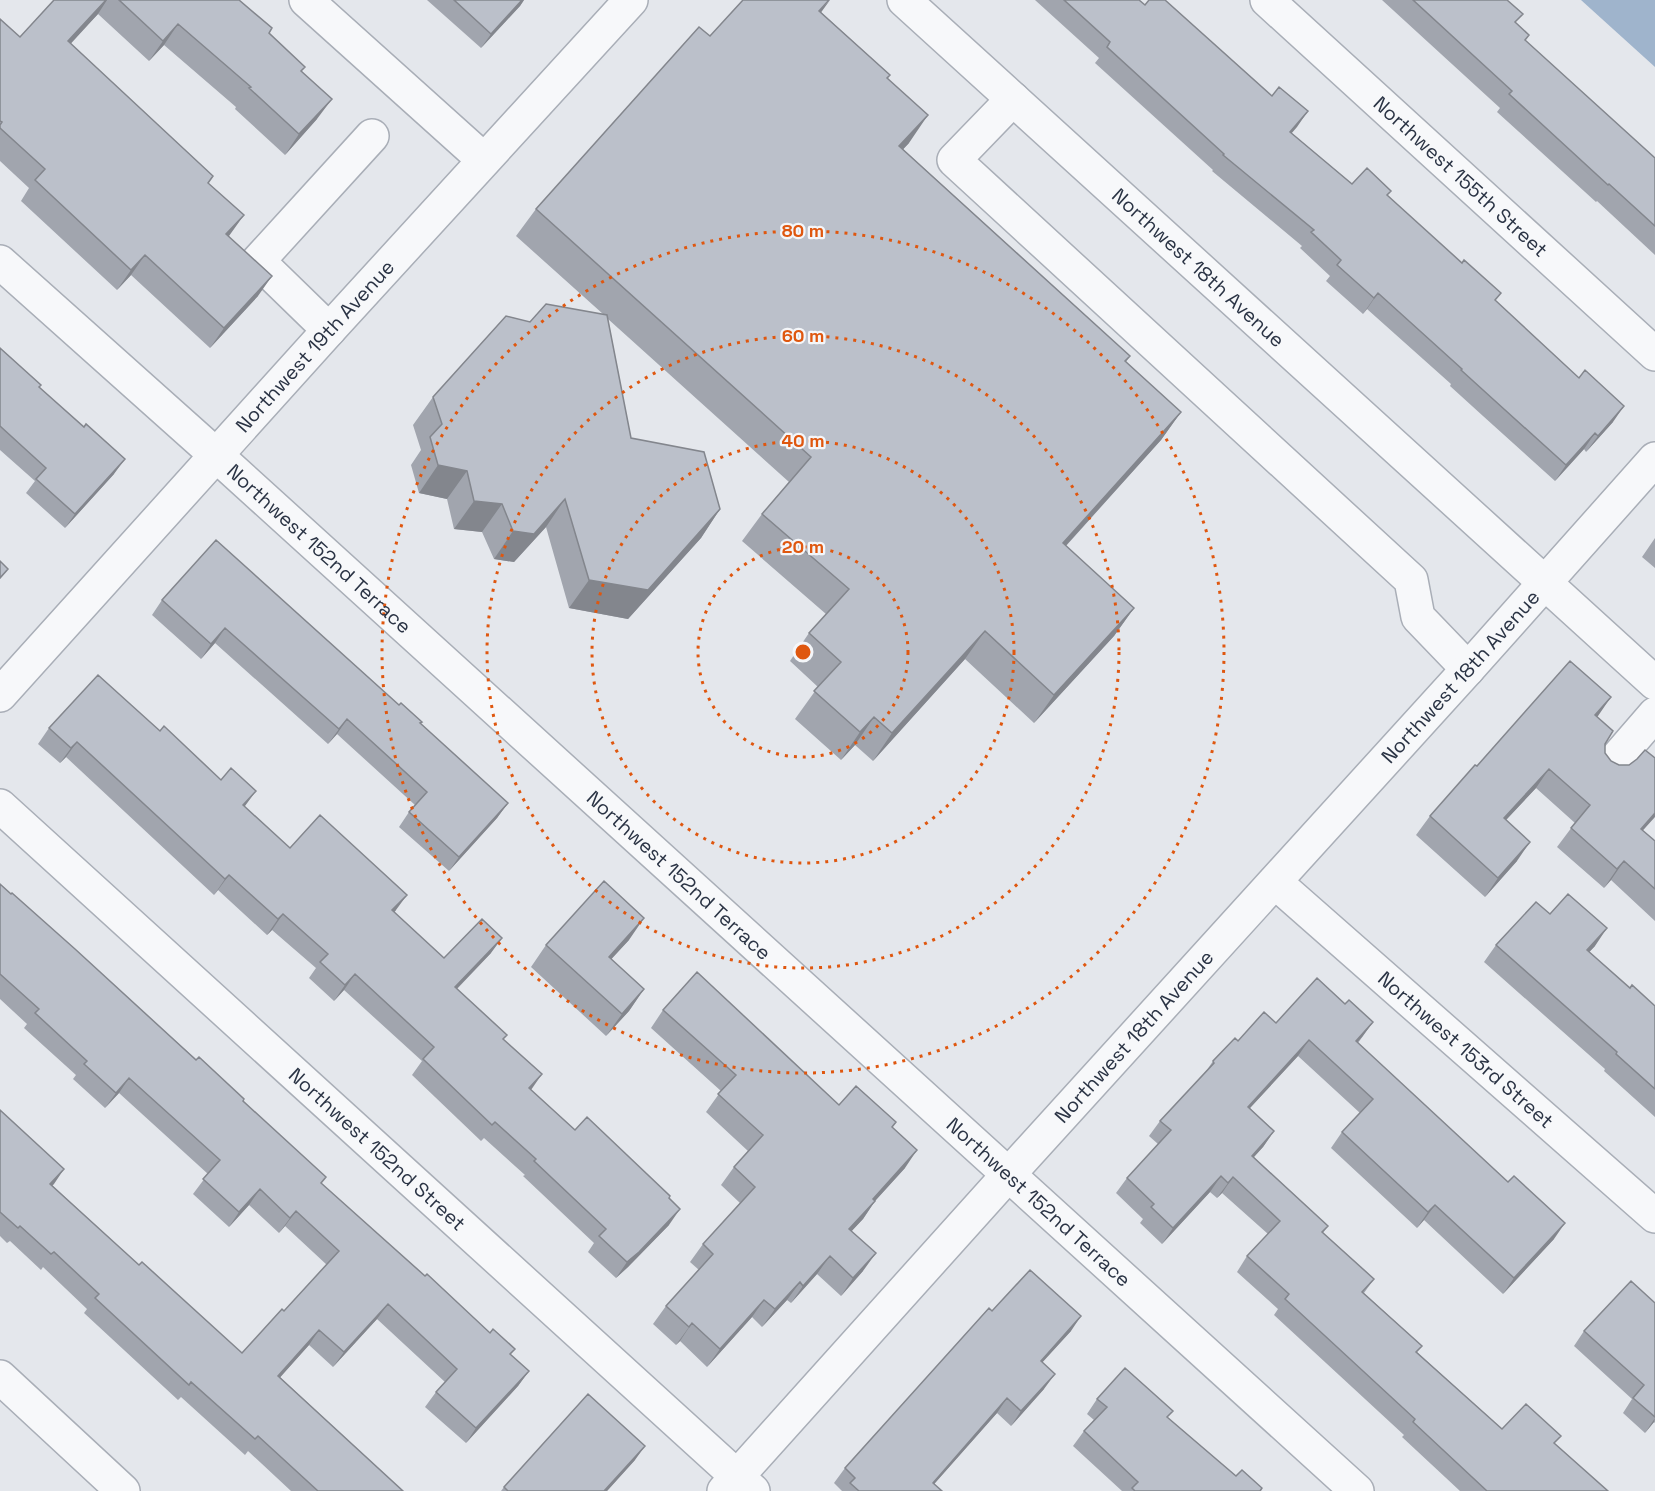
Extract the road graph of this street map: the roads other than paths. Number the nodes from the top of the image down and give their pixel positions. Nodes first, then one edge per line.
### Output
1 (306, 0) edge
2 (631, 0) edge
3 (904, 0) edge
4 (1267, 0) edge
5 (1013, 99) junction
6 (372, 136) dead end
7 (484, 160) junction
8 (0, 262) edge
9 (329, 330) junction
10 (1655, 354) edge
11 (216, 455) junction
12 (1655, 459) edge
13 (1545, 584) junction
14 (1468, 669) junction
15 (1655, 683) edge
16 (0, 695) edge
17 (1655, 714) edge
18 (1611, 766) edge
19 (0, 806) edge
20 (1275, 882) junction
21 (1008, 1175) junction
22 (1655, 1216) edge
23 (0, 1377) edge
24 (738, 1486) edge
25 (123, 1491) edge
26 (1357, 1491) edge

1 - 7 street
2 - 7 street, Northwest 19th Avenue
3 - 5 street, Northwest 18th Avenue
4 - 10 street, Northwest 155th Street
5 - 13 street, Northwest 18th Avenue
5 - 14 street
6 - 9 street
7 - 9 street, Northwest 19th Avenue
8 - 11 street, Northwest 152nd Terrace
9 - 11 street, Northwest 19th Avenue
11 - 16 street, Northwest 19th Avenue
11 - 21 street, Northwest 152nd Terrace
12 - 13 street, Northwest 18th Avenue
13 - 14 street, Northwest 18th Avenue
13 - 15 street, Northwest 18th Avenue
14 - 20 street, Northwest 18th Avenue
17 - 18 street
19 - 24 street, Northwest 152nd Street
20 - 21 street, Northwest 18th Avenue
20 - 22 street, Northwest 153rd Street
21 - 24 street, Northwest 18th Avenue
21 - 26 street, Northwest 152nd Terrace
23 - 25 street

